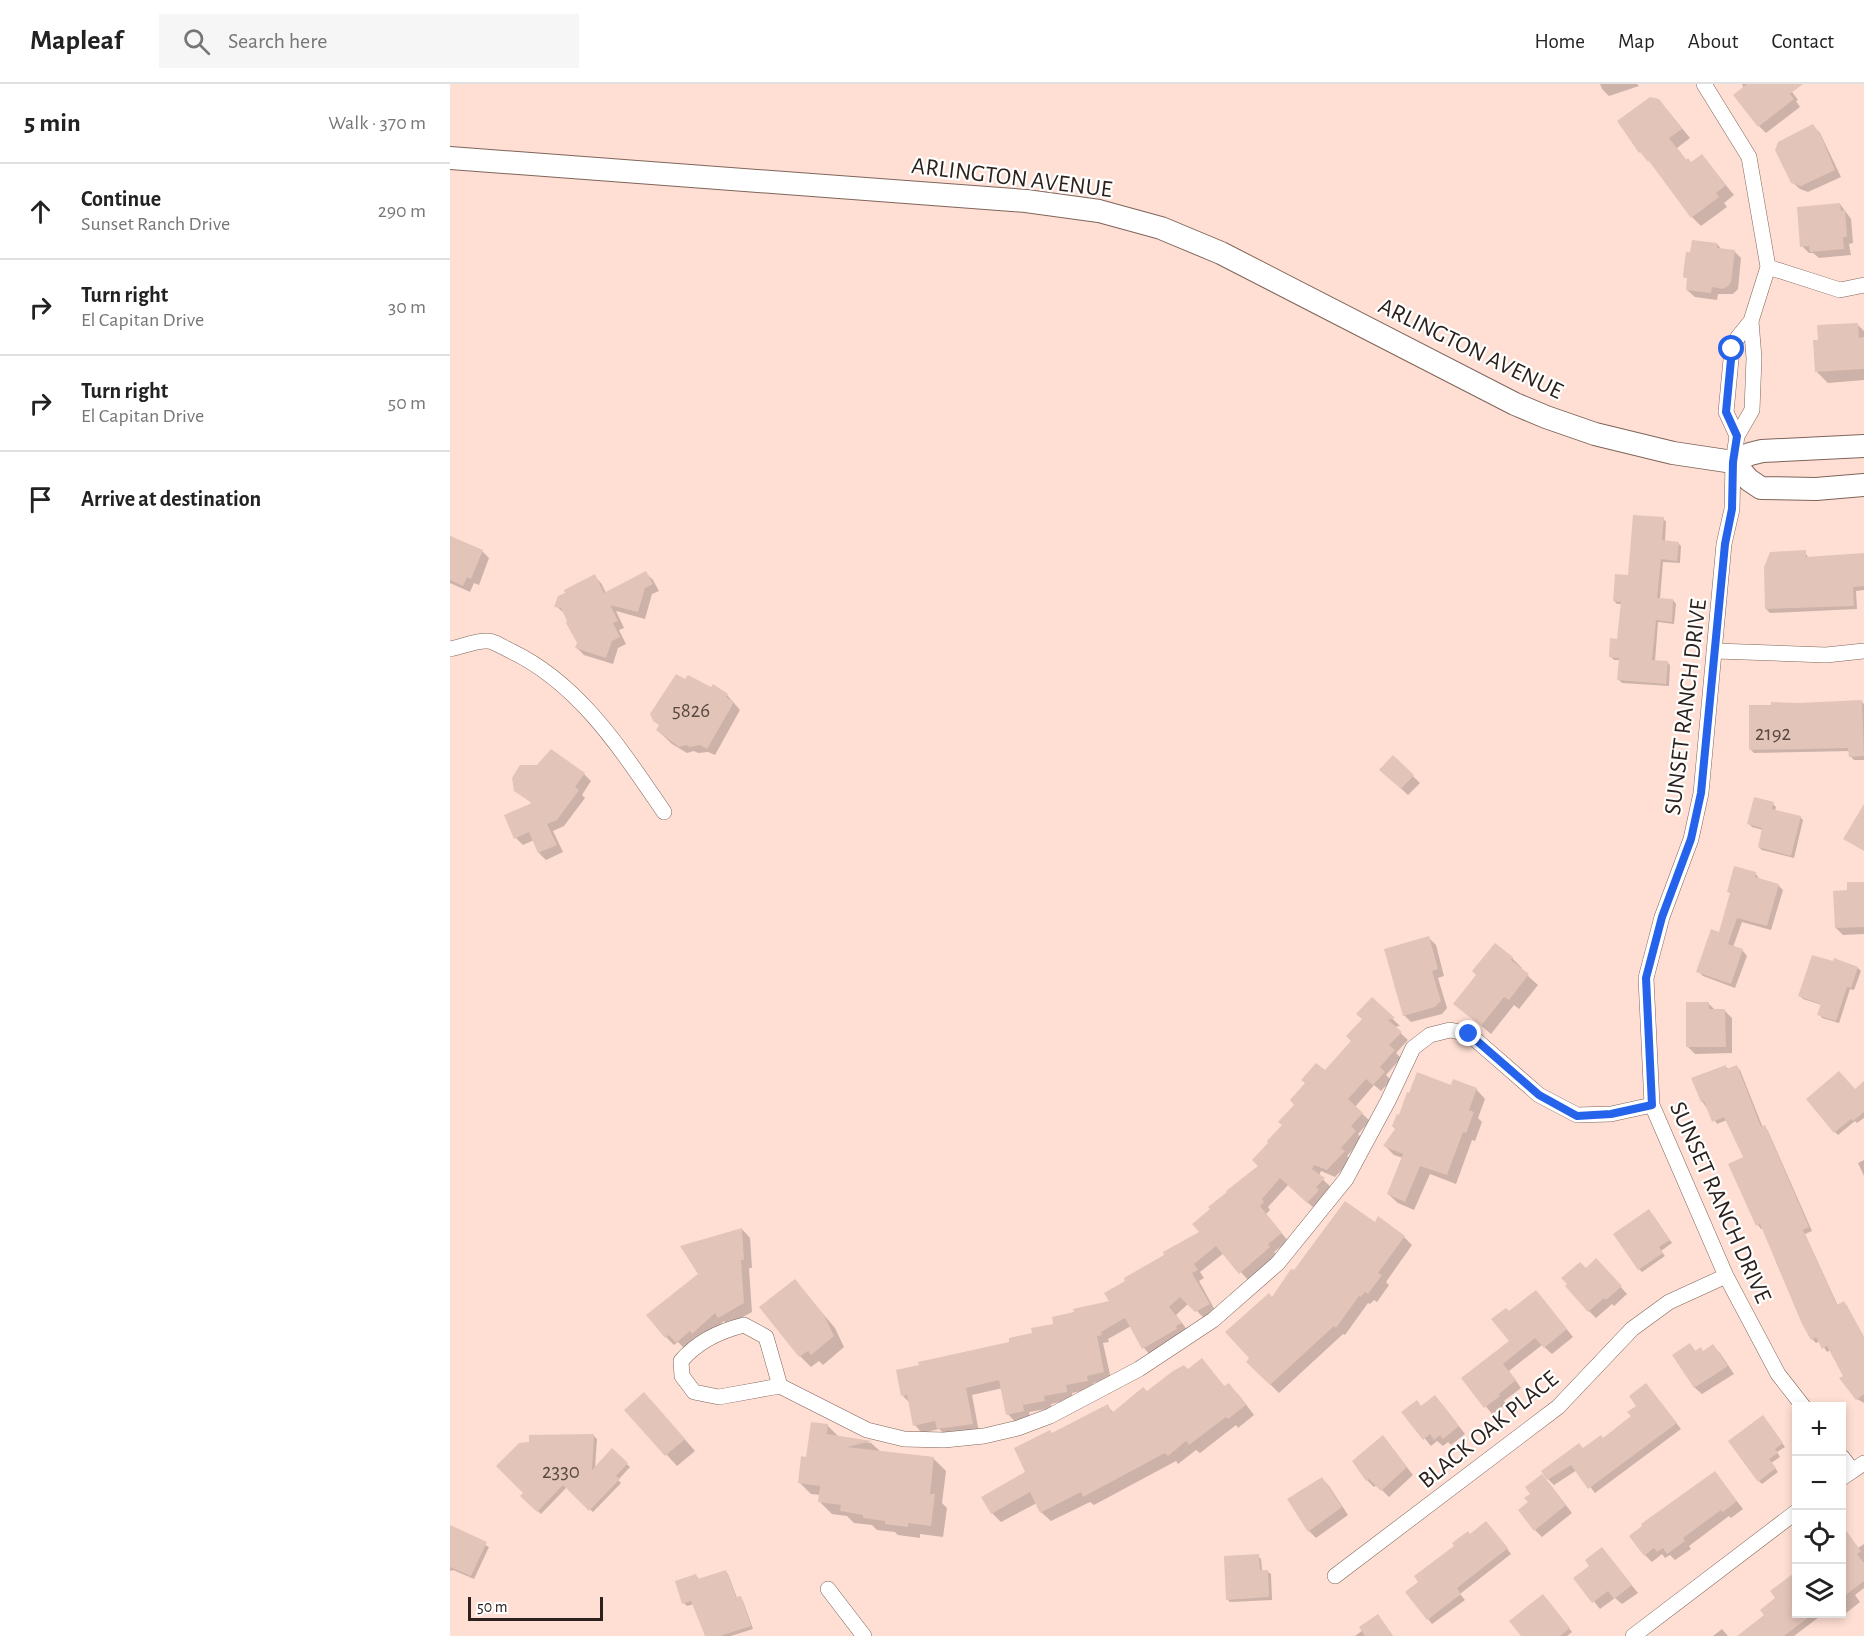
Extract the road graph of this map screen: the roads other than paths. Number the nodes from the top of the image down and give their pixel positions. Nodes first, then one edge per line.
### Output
1 (1704, 84) edge
2 (450, 158) edge
3 (1768, 267) junction
4 (1864, 285) edge
5 (1751, 321) junction
6 (1737, 436) junction
7 (1864, 446) edge
8 (1733, 462) junction
9 (1864, 485) edge
10 (450, 649) edge
11 (1716, 651) junction
12 (1864, 651) edge
13 (664, 812) dead end
14 (1652, 1105) junction
15 (1726, 1276) junction
16 (780, 1386) junction
17 (1799, 1402) edge
18 (1792, 1516) edge
19 (1335, 1576) dead end
20 (828, 1589) dead end
21 (864, 1636) edge
22 (1633, 1636) edge

1 - 3 street, SUNSET RANCH DRIVE
2 - 8 main road, ARLINGTON AVENUE
3 - 4 street
3 - 5 street, SUNSET RANCH DRIVE
5 - 6 street, SUNSET RANCH DRIVE
5 - 6 street, SUNSET RANCH DRIVE
6 - 8 street, SUNSET RANCH DRIVE
7 - 8 main road
8 - 9 main road
8 - 11 street, SUNSET RANCH DRIVE
10 - 13 street
11 - 12 street
11 - 14 street, SUNSET RANCH DRIVE
14 - 15 street, SUNSET RANCH DRIVE
14 - 16 street
15 - 17 street, SUNSET RANCH DRIVE
15 - 19 street, BLACK OAK PLACE
16 - 16 street
18 - 22 street
20 - 21 street

